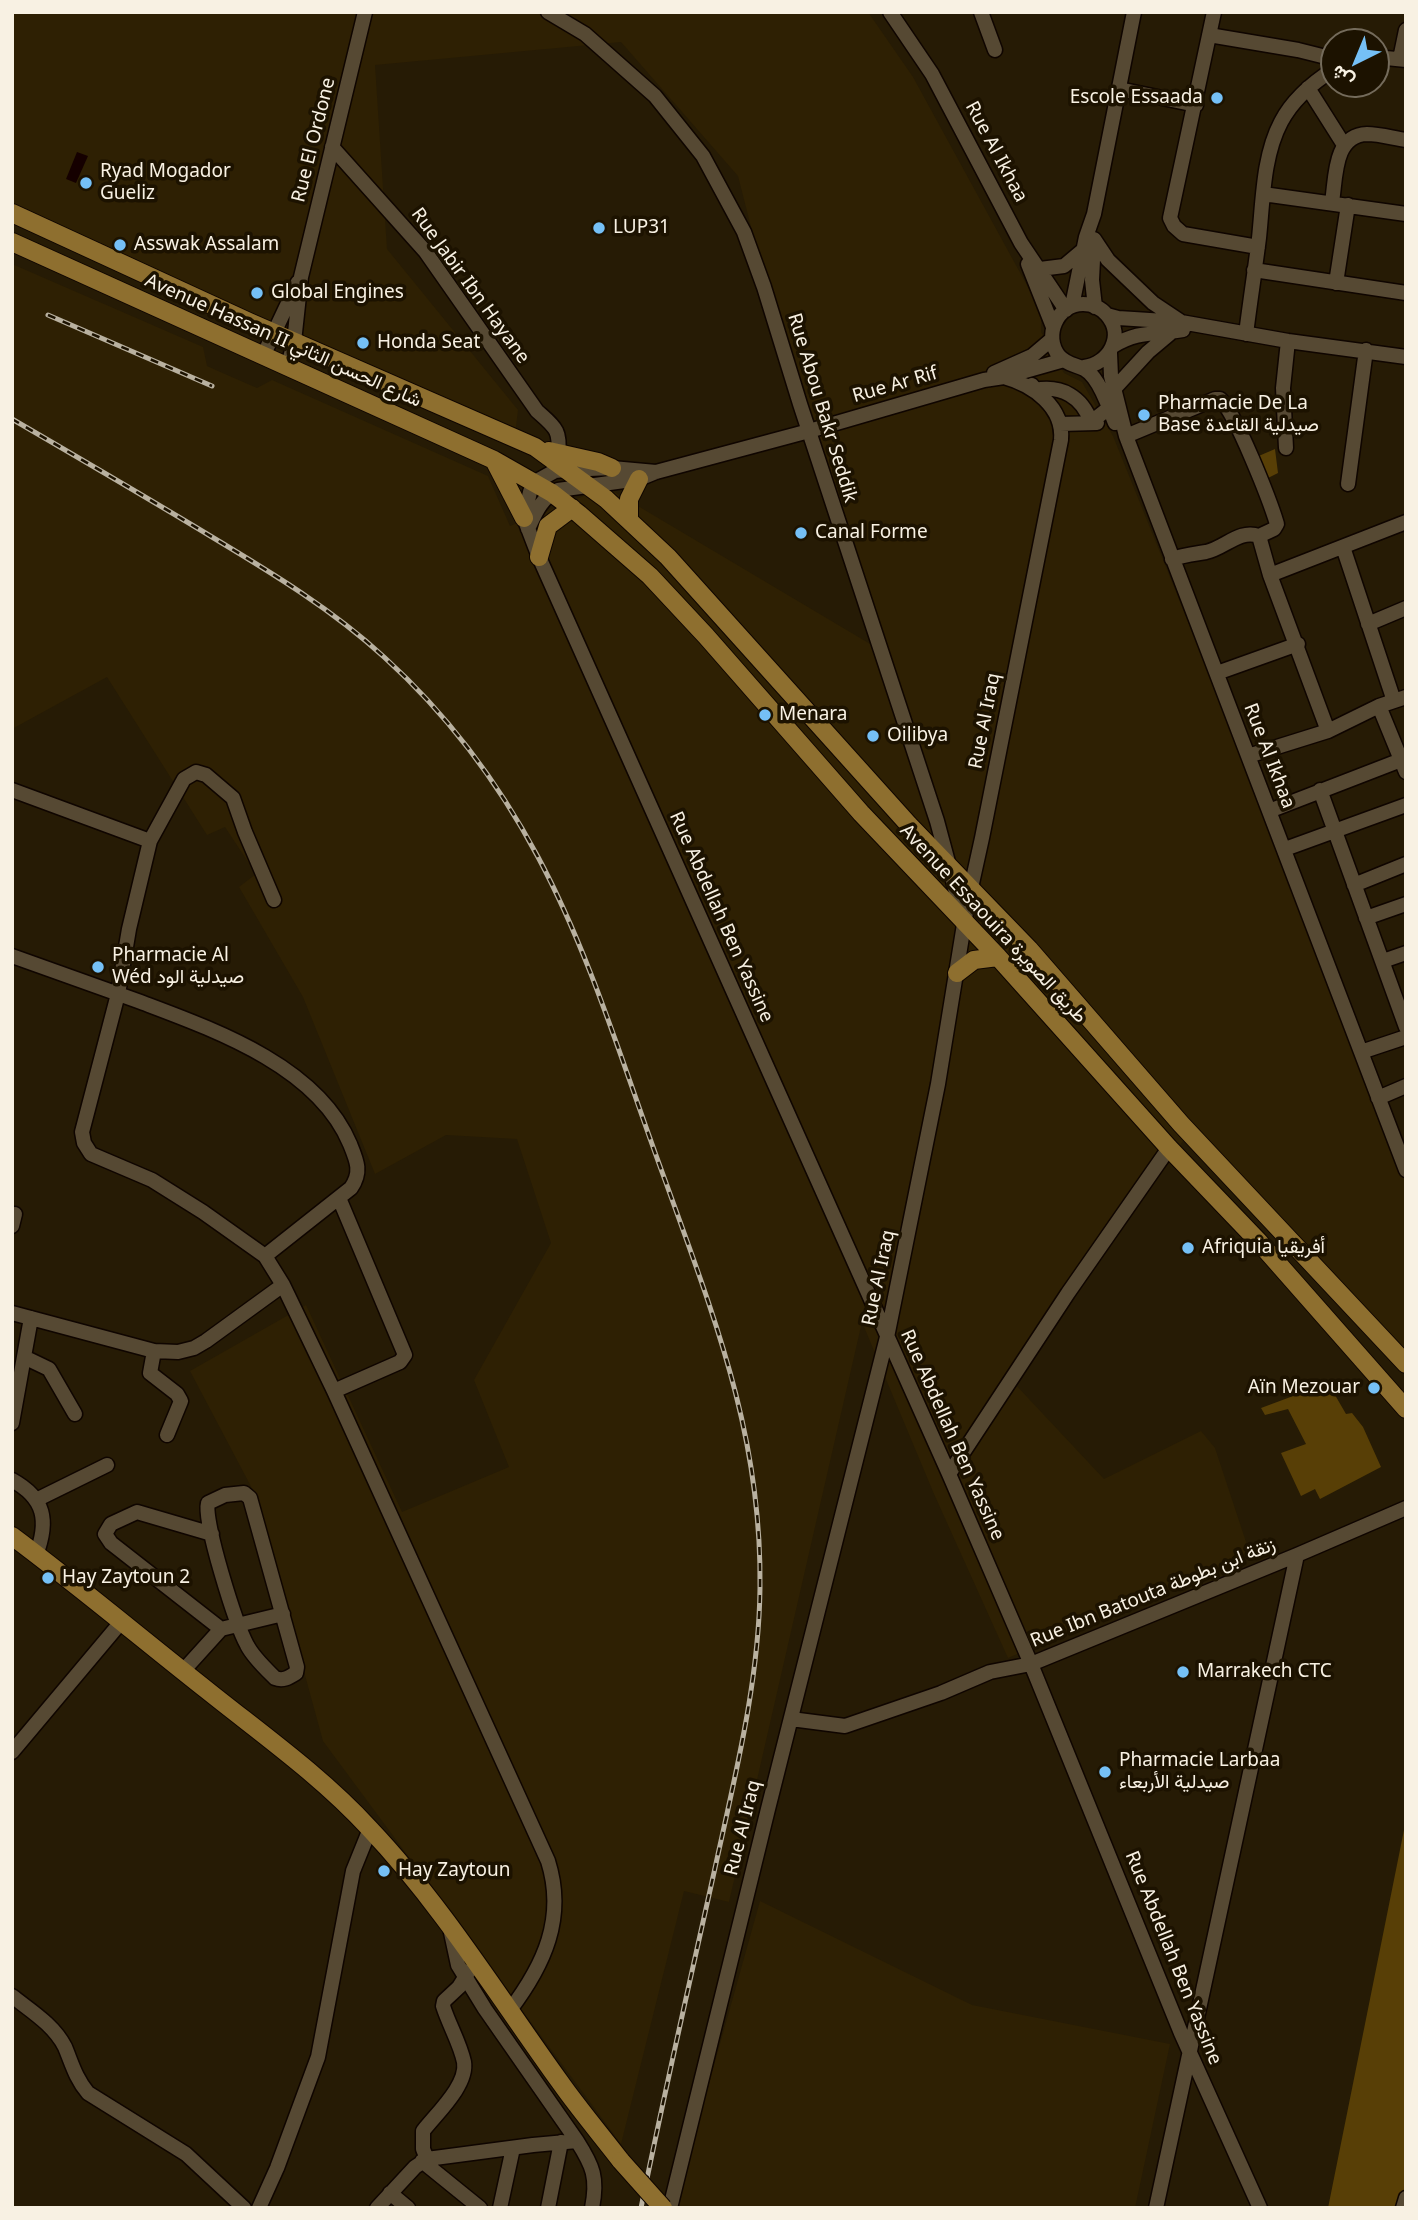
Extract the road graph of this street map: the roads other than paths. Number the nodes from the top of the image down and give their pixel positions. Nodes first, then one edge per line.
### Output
1 (365, 12) edge
2 (548, 12) edge
3 (890, 12) edge
4 (981, 12) edge
5 (1134, 12) edge
6 (1214, 12) edge
7 (1406, 30) edge
8 (1209, 35) junction
9 (995, 50) dead end
10 (1320, 56) edge
11 (1403, 60) edge
12 (1320, 79) edge
13 (1308, 88) junction
14 (1119, 89) junction
15 (1196, 104) junction
16 (1406, 140) edge
17 (1344, 145) junction
18 (332, 147) junction
19 (1264, 194) junction
20 (1332, 202) junction
21 (1348, 205) junction
22 (12, 213) edge
23 (1094, 214) junction
24 (1406, 214) edge
25 (1094, 239) junction
26 (12, 242) edge
27 (1021, 243) junction
28 (1258, 247) junction
29 (1083, 250) junction
30 (1040, 269) junction
31 (1254, 270) junction
32 (301, 278) junction
33 (1336, 283) junction
34 (1406, 293) edge
35 (1069, 308) junction
36 (1101, 311) junction
37 (1177, 327) junction
38 (274, 332) junction
39 (1053, 333) junction
40 (1246, 334) junction
41 (1288, 341) junction
42 (294, 342) junction
43 (1111, 350) junction
44 (1366, 350) junction
45 (264, 354) junction
46 (1406, 357) edge
47 (1065, 360) junction
48 (288, 366) junction
49 (1084, 367) junction
50 (1031, 370) junction
51 (1004, 377) junction
52 (984, 380) junction
53 (1114, 389) junction
54 (1035, 390) junction
55 (1109, 408) junction
56 (1091, 422) junction
57 (1060, 424) junction
58 (809, 431) junction
59 (1121, 431) junction
60 (1286, 448) dead end
61 (494, 460) junction
62 (562, 462) junction
63 (612, 468) joint
64 (648, 475) junction
65 (535, 482) junction
66 (1348, 484) dead end
67 (588, 485) junction
68 (552, 493) junction
69 (572, 509) junction
70 (629, 519) junction
71 (1406, 522) edge
72 (526, 524) junction
73 (1259, 536) junction
74 (1343, 547) junction
75 (539, 557) junction
76 (1172, 559) junction
77 (1270, 575) junction
78 (1406, 608) edge
79 (1368, 624) junction
80 (1298, 644) junction
81 (1217, 673) junction
82 (1400, 699) edge
83 (1379, 706) junction
84 (1328, 731) junction
85 (1248, 756) junction
86 (1404, 768) edge
87 (12, 790) edge
88 (1320, 790) junction
89 (1406, 805) edge
90 (1269, 811) junction
91 (1336, 830) junction
92 (150, 841) junction
93 (1284, 849) junction
94 (1406, 864) edge
95 (951, 869) junction
96 (1354, 886) junction
97 (971, 889) junction
98 (274, 900) dead end
99 (1406, 904) edge
100 (1366, 918) junction
101 (964, 922) junction
102 (1406, 953) edge
103 (12, 956) edge
104 (998, 957) junction
105 (1382, 961) junction
106 (957, 973) junction
107 (118, 994) junction
108 (1401, 995) edge
109 (1406, 1027) edge
110 (1406, 1037) edge
111 (1361, 1052) junction
112 (1406, 1086) edge
113 (1378, 1098) junction
114 (1169, 1148) junction
115 (1406, 1170) edge
116 (339, 1198) junction
117 (265, 1256) junction
118 (284, 1285) junction
119 (12, 1313) edge
120 (31, 1318) junction
121 (887, 1337) junction
122 (154, 1351) junction
123 (24, 1357) junction
124 (1406, 1364) edge
125 (334, 1391) junction
126 (1406, 1409) edge
127 (75, 1414) dead end
128 (12, 1423) edge
129 (167, 1435) dead end
130 (107, 1465) dead end
131 (949, 1474) junction
132 (12, 1480) edge
133 (36, 1500) junction
134 (1406, 1508) edge
135 (212, 1534) junction
136 (12, 1536) edge
137 (36, 1555) junction
138 (1297, 1555) junction
139 (283, 1614) junction
140 (122, 1620) junction
141 (239, 1625) junction
142 (220, 1629) junction
143 (1031, 1664) junction
144 (183, 1671) junction
145 (791, 1719) junction
146 (12, 1752) edge
147 (370, 1829) junction
148 (450, 1927) junction
149 (475, 1961) junction
150 (466, 1977) junction
151 (12, 1996) edge
152 (510, 2010) junction
153 (1191, 2055) junction
154 (577, 2141) junction
155 (561, 2142) junction
156 (513, 2148) junction
157 (425, 2160) junction
158 (390, 2193) junction
159 (1406, 2198) edge
160 (673, 2204) edge
161 (239, 2206) edge
162 (259, 2208) edge
163 (377, 2208) edge
164 (408, 2208) edge
165 (480, 2208) edge
166 (500, 2208) edge
167 (548, 2208) edge
168 (592, 2208) edge
169 (1156, 2208) edge
170 (1260, 2208) edge
171 (1403, 2208) edge

1 - 18 street, Rue El Ordone
2 - 58 street, Rue Abou Bakr Seddik
3 - 27 street, Rue Al Ikhaa
4 - 9 street
5 - 14 street
6 - 8 street
7 - 11 street
8 - 10 street
8 - 15 street
12 - 13 street
13 - 17 street
13 - 19 street
14 - 15 street
14 - 23 street
15 - 28 street
16 - 17 street
17 - 20 street
18 - 32 street, Rue El Ordone
18 - 62 street, Rue Jabir Ibn Hayane
19 - 20 street
19 - 28 street
20 - 21 street
21 - 24 street
21 - 33 street
22 - 38 main road, Avenue Hassan II شارع الحسن الثاني
23 - 25 street
23 - 29 street
25 - 36 street
25 - 37 street
26 - 45 main road, Avenue Hassan II شارع الحسن الثاني
27 - 30 street, Rue Al Ikhaa
27 - 39 street
28 - 31 street
29 - 30 street
29 - 35 street
30 - 35 street, Rue Al Ikhaa
31 - 33 street
31 - 40 street
32 - 38 street, Rue El Ordone
32 - 42 street, Rue El Ordone
33 - 34 street
35 - 36 street
35 - 39 street
36 - 37 street
36 - 43 street
37 - 40 street
37 - 43 street
37 - 53 street
38 - 42 main road, Avenue Hassan II شارع الحسن الثاني
38 - 45 street, Rue El Ordone
39 - 47 street
39 - 52 street
40 - 41 street
41 - 44 street
41 - 60 street
42 - 48 street, Rue El Ordone
42 - 62 main road, Avenue Hassan II شارع الحسن الثاني
43 - 49 street
43 - 53 street, Rue Al Ikhaa
44 - 46 street
44 - 66 street
45 - 48 main road, Avenue Hassan II شارع الحسن الثاني
47 - 49 street
47 - 50 street, Rue Ar Rif
48 - 61 main road, Avenue Hassan II شارع الحسن الثاني
49 - 55 street
50 - 51 street, Rue Ar Rif
50 - 54 street
51 - 52 street, Rue Ar Rif
51 - 54 street
52 - 58 street, Rue Ar Rif
53 - 59 street, Rue Al Ikhaa
54 - 56 street
54 - 57 street
55 - 56 street
55 - 59 street
56 - 57 street
56 - 59 street
57 - 97 street, Rue Al Iraq
58 - 64 street, Rue Ar Rif
58 - 95 street, Rue Abou Bakr Seddik
59 - 73 street
59 - 76 street, Rue Al Ikhaa
61 - 65 main road, Avenue Hassan II شارع الحسن الثاني
61 - 72 main road
62 - 63 main road
62 - 65 street
62 - 67 main road, Avenue Essaouira طريق الصويرة
63 - 64 street, Rue Ar Rif
64 - 67 street, Rue Ar Rif
64 - 70 main road
65 - 68 main road, Avenue Essaouira طريق الصويرة
65 - 72 street
67 - 68 street, Rue Ar Rif
67 - 70 main road, Avenue Essaouira طريق الصويرة
68 - 69 main road, Avenue Essaouira طريق الصويرة
68 - 72 street
69 - 75 main road
69 - 101 main road, Avenue Essaouira طريق الصويرة
70 - 95 main road, Avenue Essaouira طريق الصويرة
71 - 74 street
72 - 75 street, Rue Abdellah Ben Yassine
73 - 76 street
73 - 77 street
74 - 77 street
74 - 79 street
75 - 121 street, Rue Abdellah Ben Yassine
76 - 81 street, Rue Al Ikhaa
77 - 80 street
78 - 79 street
79 - 82 street
80 - 81 street
80 - 84 street
81 - 85 street, Rue Al Ikhaa
82 - 83 street
83 - 84 street
83 - 86 street
84 - 85 street
85 - 90 street, Rue Al Ikhaa
86 - 88 street
87 - 92 street
88 - 90 street
88 - 91 street
89 - 91 street
90 - 93 street, Rue Al Ikhaa
91 - 93 street
91 - 96 street
92 - 98 street
92 - 107 street
93 - 111 street, Rue Al Ikhaa
94 - 96 street
95 - 97 main road, Avenue Essaouira طريق الصويرة
95 - 101 street, Rue Abou Bakr Seddik
96 - 100 street
97 - 101 street, Rue Al Iraq
97 - 124 main road, Avenue Essaouira طريق الصويرة
99 - 100 street
100 - 105 street
101 - 104 main road, Avenue Essaouira طريق الصويرة
101 - 106 street, Rue Al Iraq
102 - 105 street
103 - 107 street
104 - 106 main road
104 - 114 main road, Avenue Essaouira طريق الصويرة
105 - 108 street
106 - 121 street, Rue Al Iraq
107 - 116 street
107 - 117 street
108 - 109 street
110 - 111 street
111 - 113 street, Rue Al Ikhaa
112 - 113 street
113 - 115 street, Rue Al Ikhaa
114 - 126 main road, Avenue Essaouira طريق الصويرة
114 - 131 street
116 - 117 street
116 - 125 street
117 - 118 street
118 - 122 street
118 - 125 street
119 - 120 street
120 - 122 street
120 - 123 street
121 - 131 street, Rue Abdellah Ben Yassine
121 - 145 street, Rue Al Iraq
122 - 129 street
123 - 127 street
123 - 128 street
125 - 152 street
130 - 133 street
131 - 143 street, Rue Abdellah Ben Yassine
132 - 133 street
133 - 137 street
134 - 138 street, Rue Ibn Batouta زنقة ابن بطوطة
135 - 139 street
135 - 141 street
135 - 142 street
136 - 137 main road
137 - 140 main road
138 - 143 street, Rue Ibn Batouta زنقة ابن بطوطة
138 - 153 street
139 - 141 street
139 - 141 street
140 - 144 main road
140 - 146 street
141 - 142 street
142 - 144 street
143 - 145 street, Rue Ibn Batouta زنقة ابن بطوطة
143 - 153 street, Rue Abdellah Ben Yassine
144 - 147 main road
145 - 160 street, Rue Al Iraq
147 - 148 main road
147 - 162 street
148 - 149 main road
148 - 150 street
149 - 150 street
149 - 152 main road
150 - 154 street
150 - 157 street
151 - 161 street
152 - 160 main road, bridge
153 - 169 street
153 - 170 street, Rue Abdellah Ben Yassine
154 - 155 street
154 - 168 street
155 - 156 street
155 - 167 street
156 - 157 street
156 - 166 street
157 - 158 street
157 - 165 street
158 - 163 street
158 - 164 street
159 - 171 street

